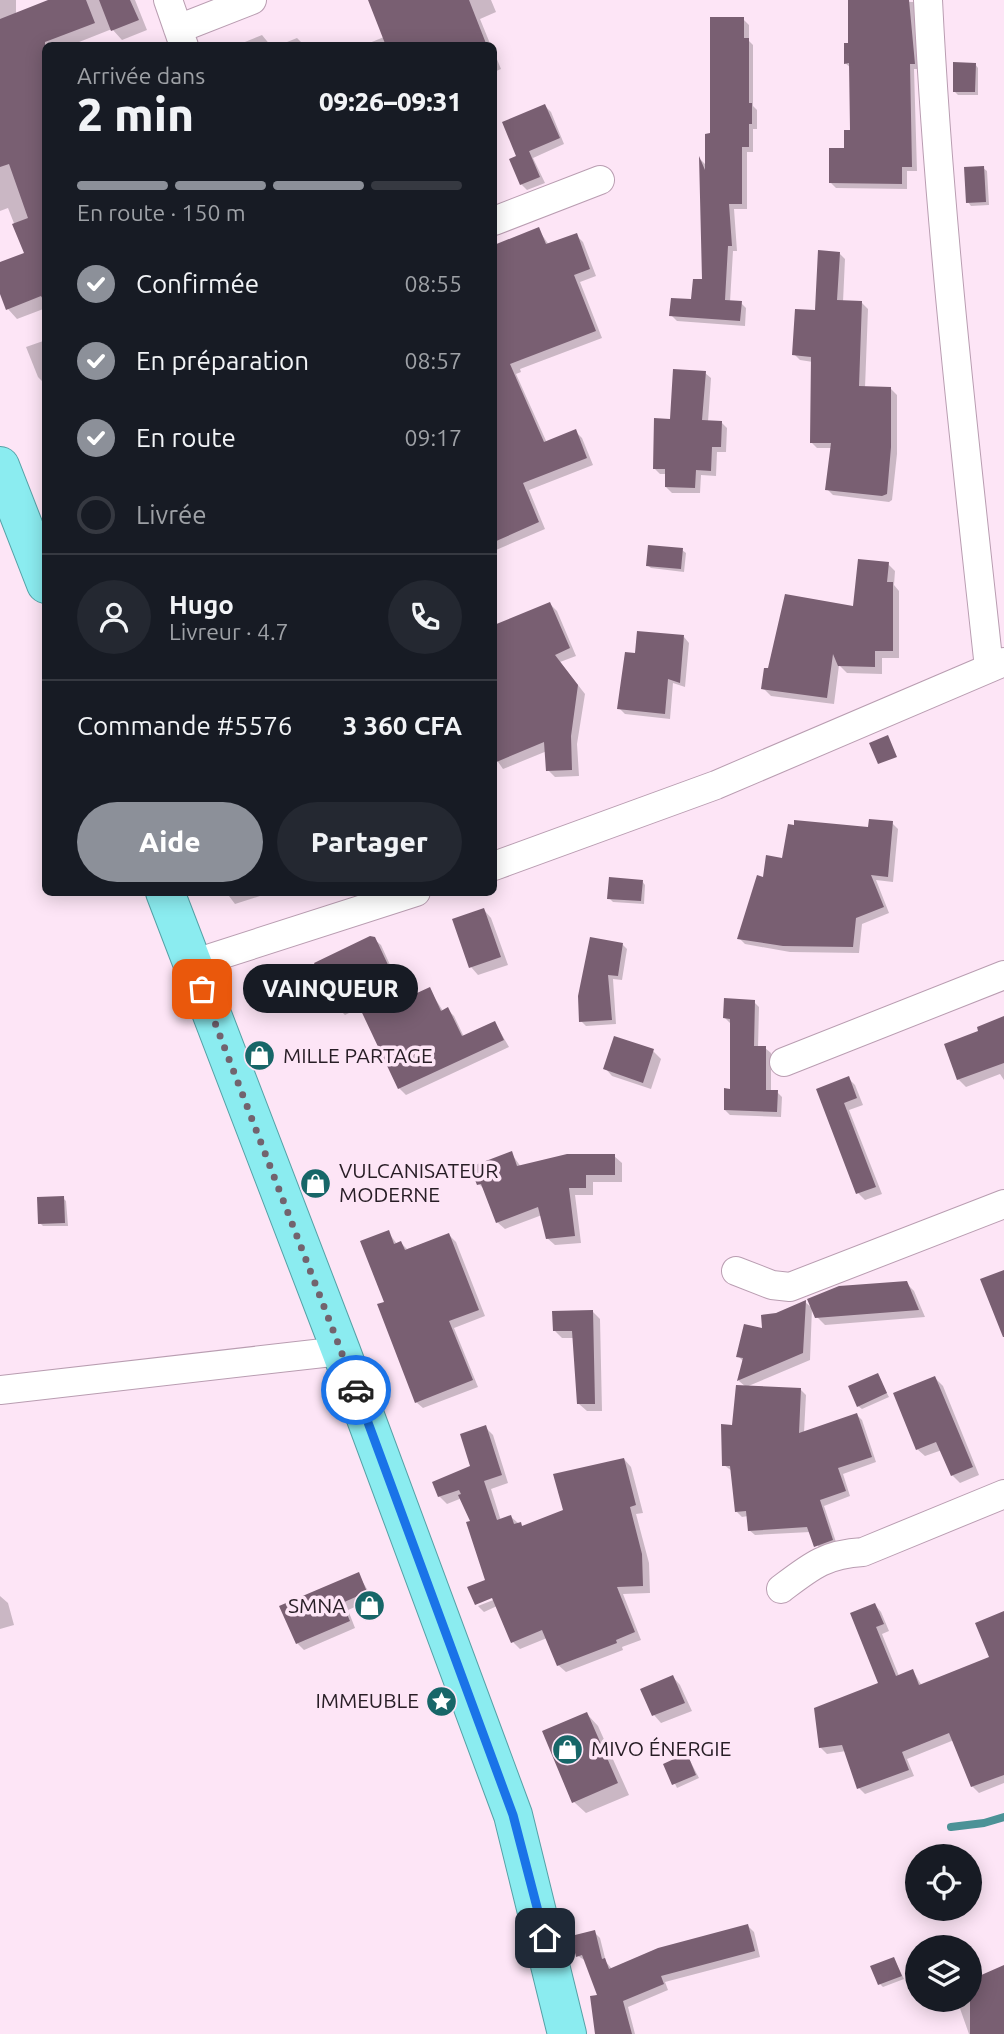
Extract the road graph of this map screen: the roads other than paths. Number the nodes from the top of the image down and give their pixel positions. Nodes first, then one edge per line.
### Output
1 (167, 0) edge
2 (252, 0) edge
3 (928, 0) edge
4 (181, 37) edge
5 (600, 180) dead end
6 (497, 220) edge
7 (4, 486) edge
8 (42, 575) edge
9 (996, 665) edge
10 (497, 865) edge
11 (166, 896) edge
12 (404, 896) edge
13 (192, 964) junction
14 (1004, 975) edge
15 (784, 1062) dead end
16 (1004, 1204) edge
17 (736, 1271) dead end
18 (341, 1351) junction
19 (0, 1390) edge
20 (1004, 1494) edge
21 (781, 1590) dead end
22 (568, 2034) edge

1 - 4 street
2 - 4 street
3 - 9 street
5 - 6 street
7 - 8 highway
9 - 10 street
11 - 13 highway
12 - 13 street
13 - 18 highway
14 - 15 street
16 - 17 street
18 - 19 street
18 - 22 highway
20 - 21 street

